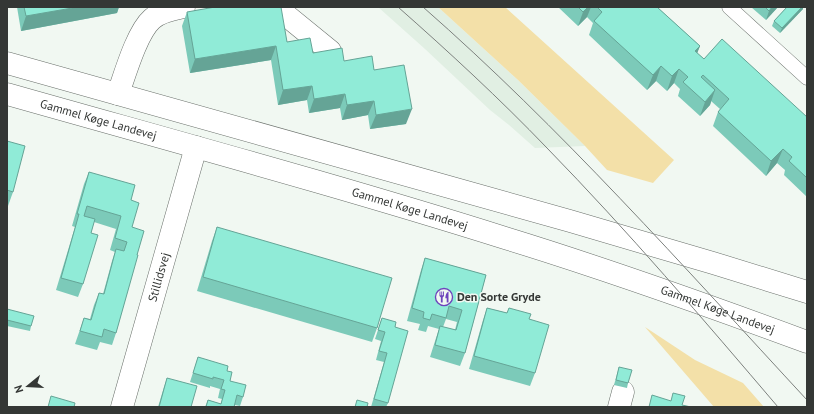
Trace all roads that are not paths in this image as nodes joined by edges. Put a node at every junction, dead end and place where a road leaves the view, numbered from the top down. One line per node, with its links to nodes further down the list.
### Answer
1 (184, 7): 8 (main road)
2 (276, 7): 4 (main road)
3 (729, 7): 6 (lane)
4 (330, 51)
5 (7, 62): 8 (main road)
6 (807, 78)
7 (7, 94): 9 (main road, Gammel Køge Landevej)
8 (118, 94): 10 (main road)
9 (196, 147): 11 (main road, Gammel Køge Landevej); 12 (main road, Stillidsvej)
10 (807, 292)
11 (807, 342)
12 (122, 407)

